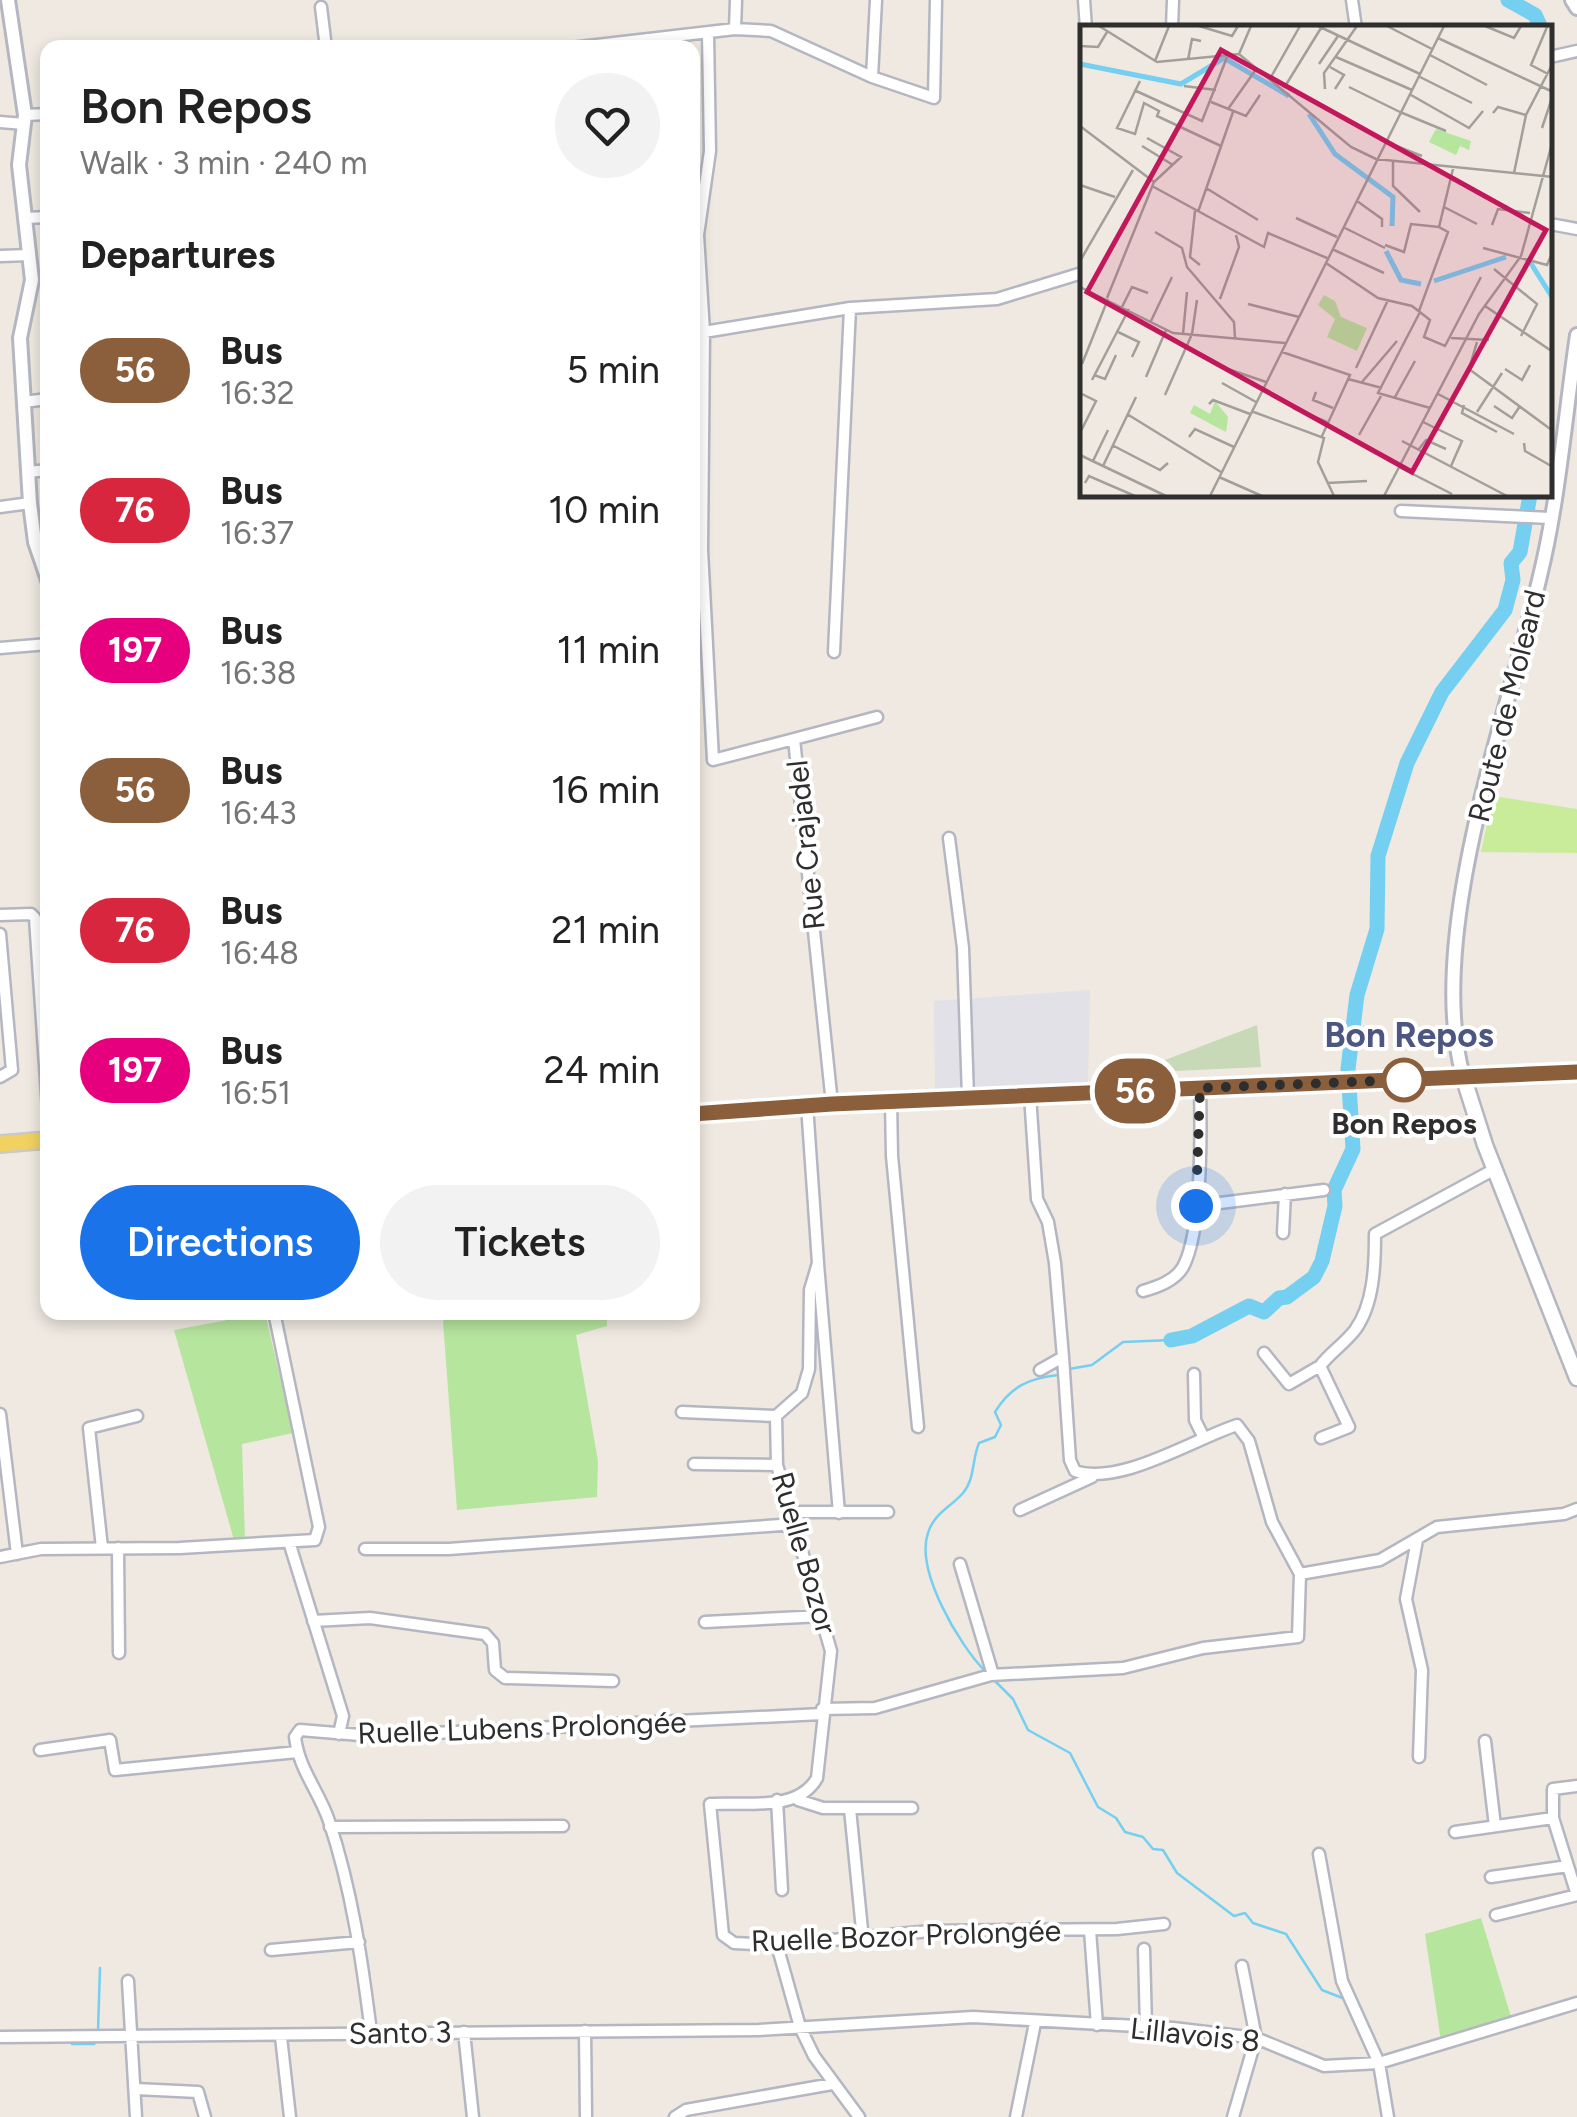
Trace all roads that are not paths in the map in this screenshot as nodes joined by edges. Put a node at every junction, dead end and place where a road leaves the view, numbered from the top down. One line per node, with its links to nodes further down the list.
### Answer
1 (8, 0): 9 (street); 23 (street)
2 (736, 0): 15 (street)
3 (876, 0): 21 (street)
4 (936, 0): 21 (street)
5 (1084, 0): 12 (street)
6 (1173, 0): 13 (street)
7 (1352, 0): 14 (street)
8 (1572, 0): 11 (street)
9 (0, 2)
10 (321, 7): 17 (street)
11 (1577, 8)
12 (1086, 25)
13 (1172, 25)
14 (1356, 25)
15 (736, 29): 16 (street); 21 (street)
16 (708, 33): 18 (street); 27 (street, Rue Crajadel)
17 (325, 40)
18 (645, 40)
19 (1577, 51): 20 (street)
20 (1554, 57)
21 (872, 77)
22 (40, 116): 23 (street)
23 (24, 120): 24 (street); 26 (street)
24 (0, 122)
25 (40, 217): 26 (street)
26 (25, 218): 31 (street)
27 (700, 221)
28 (1552, 224): 29 (street)
29 (1577, 229)
30 (0, 256): 31 (street)
31 (30, 256): 38 (street)
32 (1080, 275): 33 (street)
33 (850, 308): 35 (street); 53 (street)
34 (700, 321): 35 (street, Rue Crajadel)
35 (704, 332): 49 (street, Rue Crajadel)
36 (1577, 336): 39 (street, Route de Moleard)
37 (40, 400): 38 (street)
38 (23, 402): 41 (street)
39 (1571, 418): 42 (street, Route de Moleard)
40 (40, 471): 41 (street)
41 (28, 472): 44 (street)
42 (1552, 485)
43 (1548, 498): 47 (street, Route de Moleard)
44 (30, 503): 45 (street); 48 (street)
45 (0, 507)
46 (1401, 511): 47 (street)
47 (1543, 517): 61 (street, Route de Moleard)
48 (40, 557)
49 (703, 582): 50 (street); 55 (street, Rue Crajadel)
50 (700, 586)
51 (40, 645): 52 (street)
52 (0, 648)
53 (834, 652)
54 (876, 717): 55 (street)
55 (794, 738): 67 (street, Rue Crajadel)
56 (949, 838): 65 (street)
57 (3, 915): 59 (street)
58 (0, 934): 62 (street)
59 (40, 985)
60 (1577, 1072): 61 (main road)
61 (1463, 1076): 63 (main road); 72 (main road)
62 (0, 1077)
63 (1200, 1088): 64 (main road); 75 (street)
64 (1030, 1095): 65 (main road); 81 (street)
65 (968, 1098): 66 (main road)
66 (891, 1102): 67 (main road); 90 (street)
67 (832, 1104): 68 (main road)
68 (807, 1105): 69 (main road); 77 (street)
69 (700, 1113)
70 (40, 1141): 71 (main road)
71 (0, 1144)
72 (1494, 1169): 82 (street); 85 (main road)
73 (1324, 1190): 74 (street)
74 (1285, 1194): 75 (street); 76 (street)
75 (1196, 1206): 78 (street)
76 (1283, 1233)
77 (818, 1263): 89 (street); 101 (street)
78 (1144, 1291)
79 (276, 1320): 104 (street)
80 (1264, 1353): 82 (street)
81 (1063, 1357): 83 (street); 95 (street)
82 (1320, 1366): 92 (street)
83 (1040, 1370)
84 (1194, 1374): 91 (street)
85 (1577, 1378)
86 (682, 1412): 89 (street)
87 (0, 1414): 108 (street)
88 (137, 1416): 105 (street)
89 (776, 1416): 94 (street, Ruelle Bozor)
90 (918, 1427)
91 (1203, 1436): 96 (street); 111 (street)
92 (1321, 1438)
93 (694, 1464): 94 (street)
94 (777, 1465): 102 (street, Ruelle Bozor)
95 (1076, 1471): 96 (street); 97 (street)
96 (1093, 1476): 97 (street)
97 (1074, 1488): 99 (street)
98 (1577, 1509): 103 (street)
99 (1020, 1510)
100 (888, 1512): 101 (street)
101 (839, 1513): 102 (street)
102 (794, 1518): 107 (street); 112 (street, Ruelle Bozor)
103 (1417, 1540): 111 (street); 123 (street)
104 (290, 1544): 106 (street); 113 (street)
105 (102, 1548): 106 (street); 108 (street)
106 (118, 1548): 115 (street)
107 (365, 1549)
108 (17, 1554): 109 (street)
109 (0, 1557)
110 (960, 1564): 116 (street)
111 (1300, 1574): 116 (street, Ruelle Lubens Prolongée)
112 (822, 1616): 114 (street); 118 (street, Ruelle Bozor)
113 (313, 1622): 117 (street); 119 (street)
114 (705, 1622)
115 (119, 1653)
116 (992, 1675): 118 (street, Ruelle Lubens Prolongée)
117 (613, 1681)
118 (822, 1711): 119 (street, Ruelle Lubens Prolongée); 126 (street, Ruelle Bozor)
119 (339, 1734): 122 (street, Ruelle Lubens Prolongée)
120 (1486, 1741): 132 (street)
121 (40, 1750): 122 (street)
122 (297, 1752): 130 (street)
123 (1419, 1757)
124 (1577, 1786): 129 (street)
125 (777, 1800): 126 (street); 137 (street); 144 (street, Ruelle Bozor Prolongée)
126 (798, 1800): 127 (street)
127 (850, 1808): 128 (street); 142 (street)
128 (912, 1808)
129 (1553, 1818): 132 (street); 135 (street)
130 (330, 1826): 131 (street); 143 (street)
131 (564, 1826)
132 (1495, 1826): 133 (street)
133 (1455, 1832)
134 (1319, 1854): 161 (street)
135 (1570, 1860): 136 (street); 138 (street)
136 (1491, 1877)
137 (782, 1890)
138 (1577, 1895): 139 (street)
139 (1496, 1916)
140 (1164, 1924): 141 (street, Ruelle Bozor Prolongée)
141 (1090, 1930): 142 (street, Ruelle Bozor Prolongée); 151 (street)
142 (864, 1940): 144 (street, Ruelle Bozor Prolongée)
143 (359, 1942): 146 (street); 155 (street)
144 (777, 1945): 152 (street)
145 (1144, 1949): 153 (street)
146 (271, 1950)
147 (1242, 1966): 160 (street)
148 (128, 1982): 157 (street)
149 (1577, 2003): 161 (street, Lillavois 8)
150 (1034, 2024): 151 (street, Lillavois 8); 152 (street, Lillavois 8); 171 (street)
151 (1097, 2026): 153 (street, Lillavois 8)
152 (800, 2027): 154 (street, Santo 3); 162 (street)
153 (1146, 2027): 160 (street, Lillavois 8)
154 (584, 2030): 156 (street, Santo 3); 168 (street)
155 (371, 2032): 156 (street, Santo 3); 159 (street, Santo 3)
156 (464, 2032): 167 (street)
157 (135, 2036): 158 (street, Santo 3); 159 (street, Santo 3); 163 (street)
158 (0, 2037)
159 (281, 2037): 166 (street)
160 (1256, 2038): 161 (street, Lillavois 8); 172 (street)
161 (1380, 2063): 173 (street)
162 (832, 2084): 169 (street); 170 (street)
163 (136, 2089): 164 (street); 165 (street)
164 (136, 2117)
165 (205, 2117)
166 (290, 2117)
167 (473, 2117)
168 (586, 2117)
169 (675, 2117)
170 (858, 2117)
171 (1016, 2117)
172 (1233, 2117)
173 (1388, 2117)

